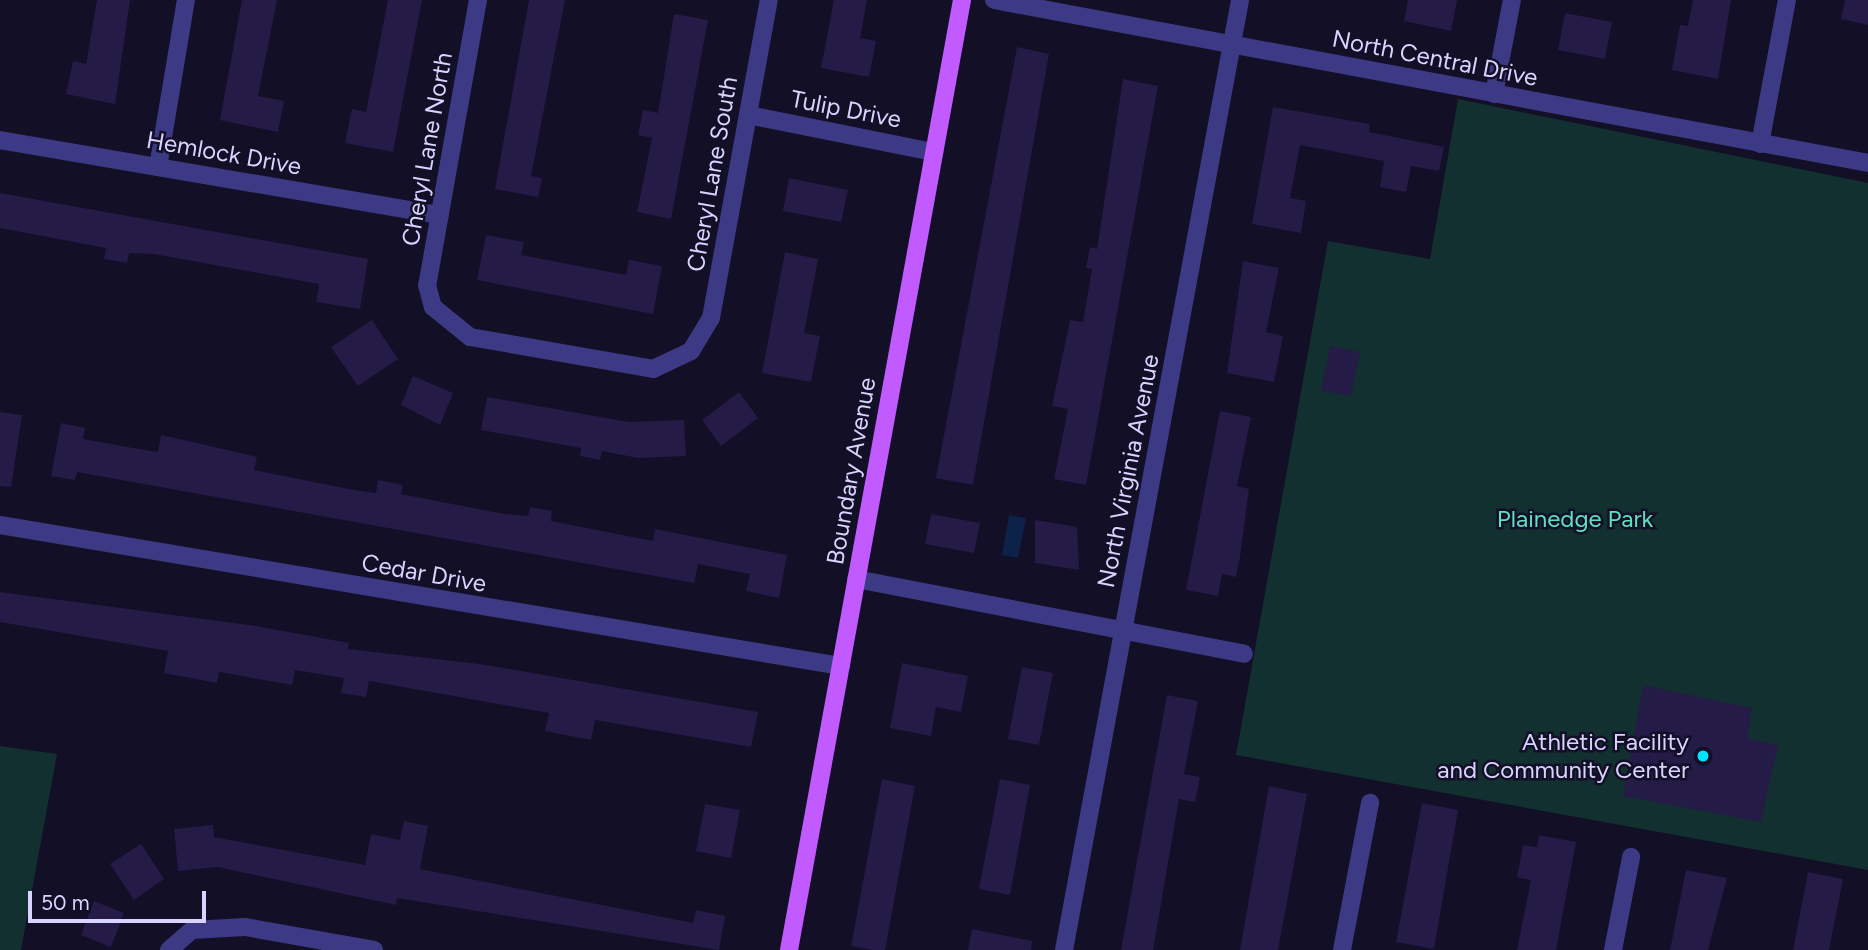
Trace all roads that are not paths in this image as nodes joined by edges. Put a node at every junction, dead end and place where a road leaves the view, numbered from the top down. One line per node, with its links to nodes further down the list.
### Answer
1 (186, 0): 16 (street)
2 (478, 0): 17 (street, Cheryl Lane North)
3 (769, 0): 11 (street, Cheryl Lane South)
4 (962, 0): 14 (main road, Boundary Avenue)
5 (993, 0): 9 (street, North Central Drive)
6 (1240, 0): 9 (street, North Virginia Avenue)
7 (1512, 0): 10 (street)
8 (1787, 0): 13 (street)
9 (1232, 45): 10 (street, North Central Drive); 21 (street, North Virginia Avenue)
10 (1494, 94): 13 (street, North Central Drive)
11 (748, 115): 14 (street, Tulip Drive); 18 (street, Cheryl Lane South)
12 (0, 140): 16 (street, Hemlock Drive)
13 (1760, 144): 15 (street, North Central Drive)
14 (934, 152): 20 (main road, Boundary Avenue)
15 (1868, 163)
16 (158, 167): 17 (street, Hemlock Drive)
17 (440, 215): 18 (street, Cheryl Lane North)
18 (433, 307)
19 (0, 525): 23 (street, Cedar Drive)
20 (856, 579): 21 (street); 23 (main road, Boundary Avenue)
21 (1123, 631): 22 (street); 29 (street, North Virginia Avenue)
22 (1244, 654)
23 (841, 666): 28 (main road, Boundary Avenue)
24 (1370, 803): 30 (street)
25 (1630, 857): 31 (street)
26 (169, 950): 27 (street)
27 (374, 950)
28 (789, 950)
29 (1064, 950)
30 (1342, 950)
31 (1613, 950)

